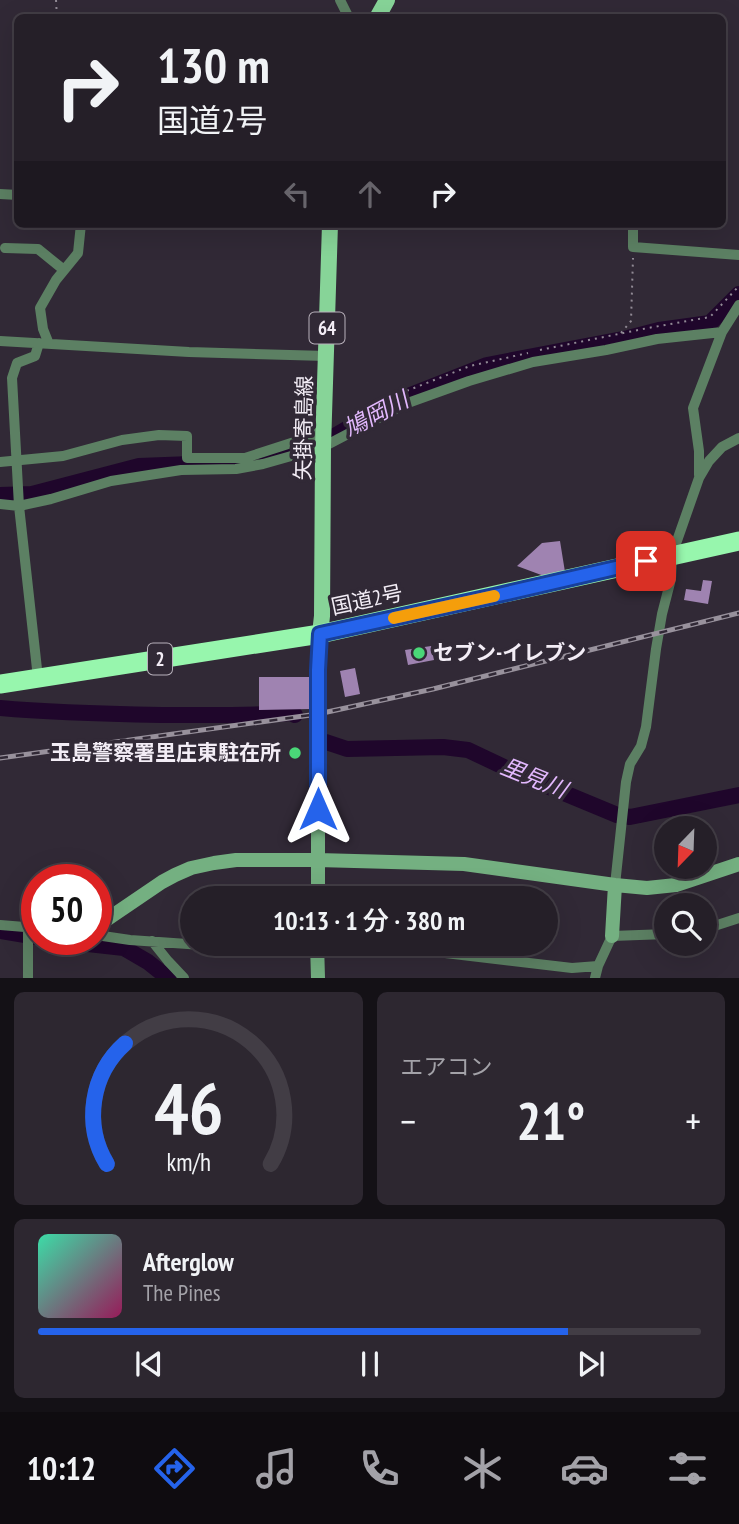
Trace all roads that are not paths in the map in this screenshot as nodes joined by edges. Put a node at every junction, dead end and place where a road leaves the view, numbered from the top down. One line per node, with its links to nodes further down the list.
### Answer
1 (81, 228): 6 (street)
2 (330, 228): 11 (main road, 矢掛寄島線 / 64)
3 (632, 228): 5 (street)
4 (5, 248): 6 (street)
5 (739, 255)
6 (64, 270): 10 (street)
7 (739, 304): 8 (street)
8 (722, 332): 12 (street); 16 (street)
9 (0, 341): 10 (street)
10 (44, 344): 11 (street); 14 (street)
11 (327, 356): 12 (main road, 矢掛寄島線 / 64)
12 (324, 435): 14 (street); 18 (street); 21 (main road, 矢掛寄島線 / 64)
13 (739, 438): 16 (street)
14 (18, 461): 15 (street); 18 (street)
15 (0, 462)
16 (699, 478): 20 (street)
17 (0, 504): 18 (street)
18 (19, 506): 22 (street)
19 (739, 541): 20 (highway, 国道2号 / 2)
20 (672, 555): 21 (highway, 国道2号 / 2); 26 (street)
21 (320, 634): 22 (highway, 国道2号 / 2); 24 (street)
22 (38, 678): 23 (highway, 国道2号 / 2)
23 (0, 684)
24 (318, 860): 26 (street); 27 (street); 28 (street)
25 (739, 864): 26 (street)
26 (615, 885): 34 (street)
27 (318, 886)
28 (112, 916)
29 (739, 918): 31 (street)
30 (0, 925): 32 (street)
31 (717, 925)
32 (21, 926)
33 (654, 934): 34 (street)
34 (612, 936): 41 (street)
35 (112, 937): 36 (street)
36 (152, 941): 37 (street); 43 (street)
37 (180, 942)
38 (30, 955): 42 (street)
39 (317, 956): 44 (street)
40 (471, 956): 41 (street)
41 (598, 966): 45 (street)
42 (28, 978)
43 (184, 978)
44 (317, 978)
45 (596, 978)

